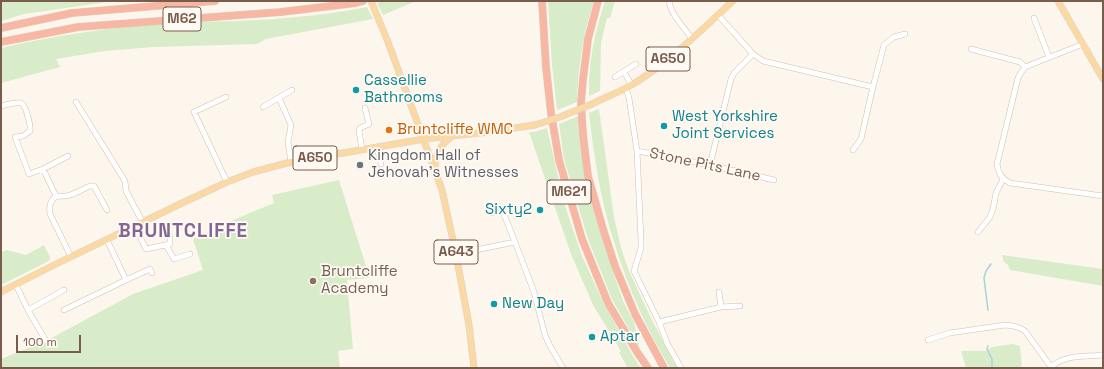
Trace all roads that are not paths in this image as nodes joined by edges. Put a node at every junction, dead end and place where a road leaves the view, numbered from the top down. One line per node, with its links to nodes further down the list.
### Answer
1 (215, 1): 11 (highway, M62)
2 (363, 1): 14 (highway, M62)
3 (371, 1): 34 (main road, A643)
4 (542, 1): 78 (highway, M621)
5 (598, 1): 79 (highway, M621)
6 (669, 1): 13 (street)
7 (733, 1): 9 (main road, A650)
8 (1058, 1): 15 (main road)
9 (718, 15): 13 (main road, A650); 17 (street)
10 (1034, 18): 18 (street)
11 (1, 28)
12 (905, 34): 25 (street)
13 (692, 38): 24 (main road, A650)
14 (1, 42)
15 (1083, 44): 18 (street); 23 (main road)
16 (971, 49): 20 (street)
17 (753, 54): 25 (street); 42 (street)
18 (1049, 57): 20 (street)
19 (636, 64): 21 (street)
20 (1025, 67): 46 (street)
21 (624, 72): 22 (street); 24 (street)
22 (615, 77)
23 (1103, 79)
24 (628, 86): 33 (main road, A650, bridge); 38 (street)
25 (872, 86): 37 (street)
26 (292, 90): 28 (street)
27 (226, 97): 47 (street)
28 (279, 98): 31 (street); 40 (street)
29 (76, 102): 52 (street)
30 (1, 106): 44 (street)
31 (263, 107)
32 (365, 108): 36 (street)
33 (452, 136): 34 (main road, A650); 43 (main road)
34 (424, 139): 35 (main road, A650); 43 (main road, A643)
35 (377, 147): 36 (main road, A650); 41 (street)
36 (362, 149): 40 (main road, A650)
37 (853, 150)
38 (637, 151): 42 (street, Stone Pits Lane); 72 (street)
39 (68, 156): 44 (street)
40 (291, 162): 47 (main road, A650)
41 (381, 164)
42 (710, 165): 45 (street, Stone Pits Lane)
43 (434, 168): 60 (main road, A643)
44 (43, 169): 48 (street)
45 (774, 180)
46 (1003, 180): 49 (street); 55 (street)
47 (227, 182): 52 (main road, A650)
48 (56, 196): 50 (street); 61 (street)
49 (1103, 196)
50 (107, 210)
51 (492, 213): 57 (street)
52 (142, 223): 54 (main road, A650)
53 (164, 226): 58 (street)
54 (135, 227): 56 (main road, A650); 58 (street)
55 (978, 232)
56 (106, 240): 61 (main road, A650); 63 (street)
57 (515, 242): 60 (street); 77 (street)
58 (166, 245): 59 (street)
59 (190, 254)
60 (456, 254): 76 (main road, A643)
61 (71, 257): 64 (main road, A650)
62 (150, 269): 63 (street)
63 (126, 280): 71 (street)
64 (16, 285): 66 (main road, A650); 70 (street)
65 (64, 290): 70 (street)
66 (1, 292)
67 (719, 292): 69 (street)
68 (740, 306): 69 (street)
69 (721, 307): 72 (street)
70 (28, 310): 74 (street)
71 (64, 310)
72 (659, 322): 80 (street)
73 (928, 340): 81 (street)
74 (46, 342)
75 (1103, 355): 81 (street)
76 (474, 368)
77 (563, 368)
78 (648, 368)
79 (664, 368)
80 (681, 368)
81 (1051, 368)

